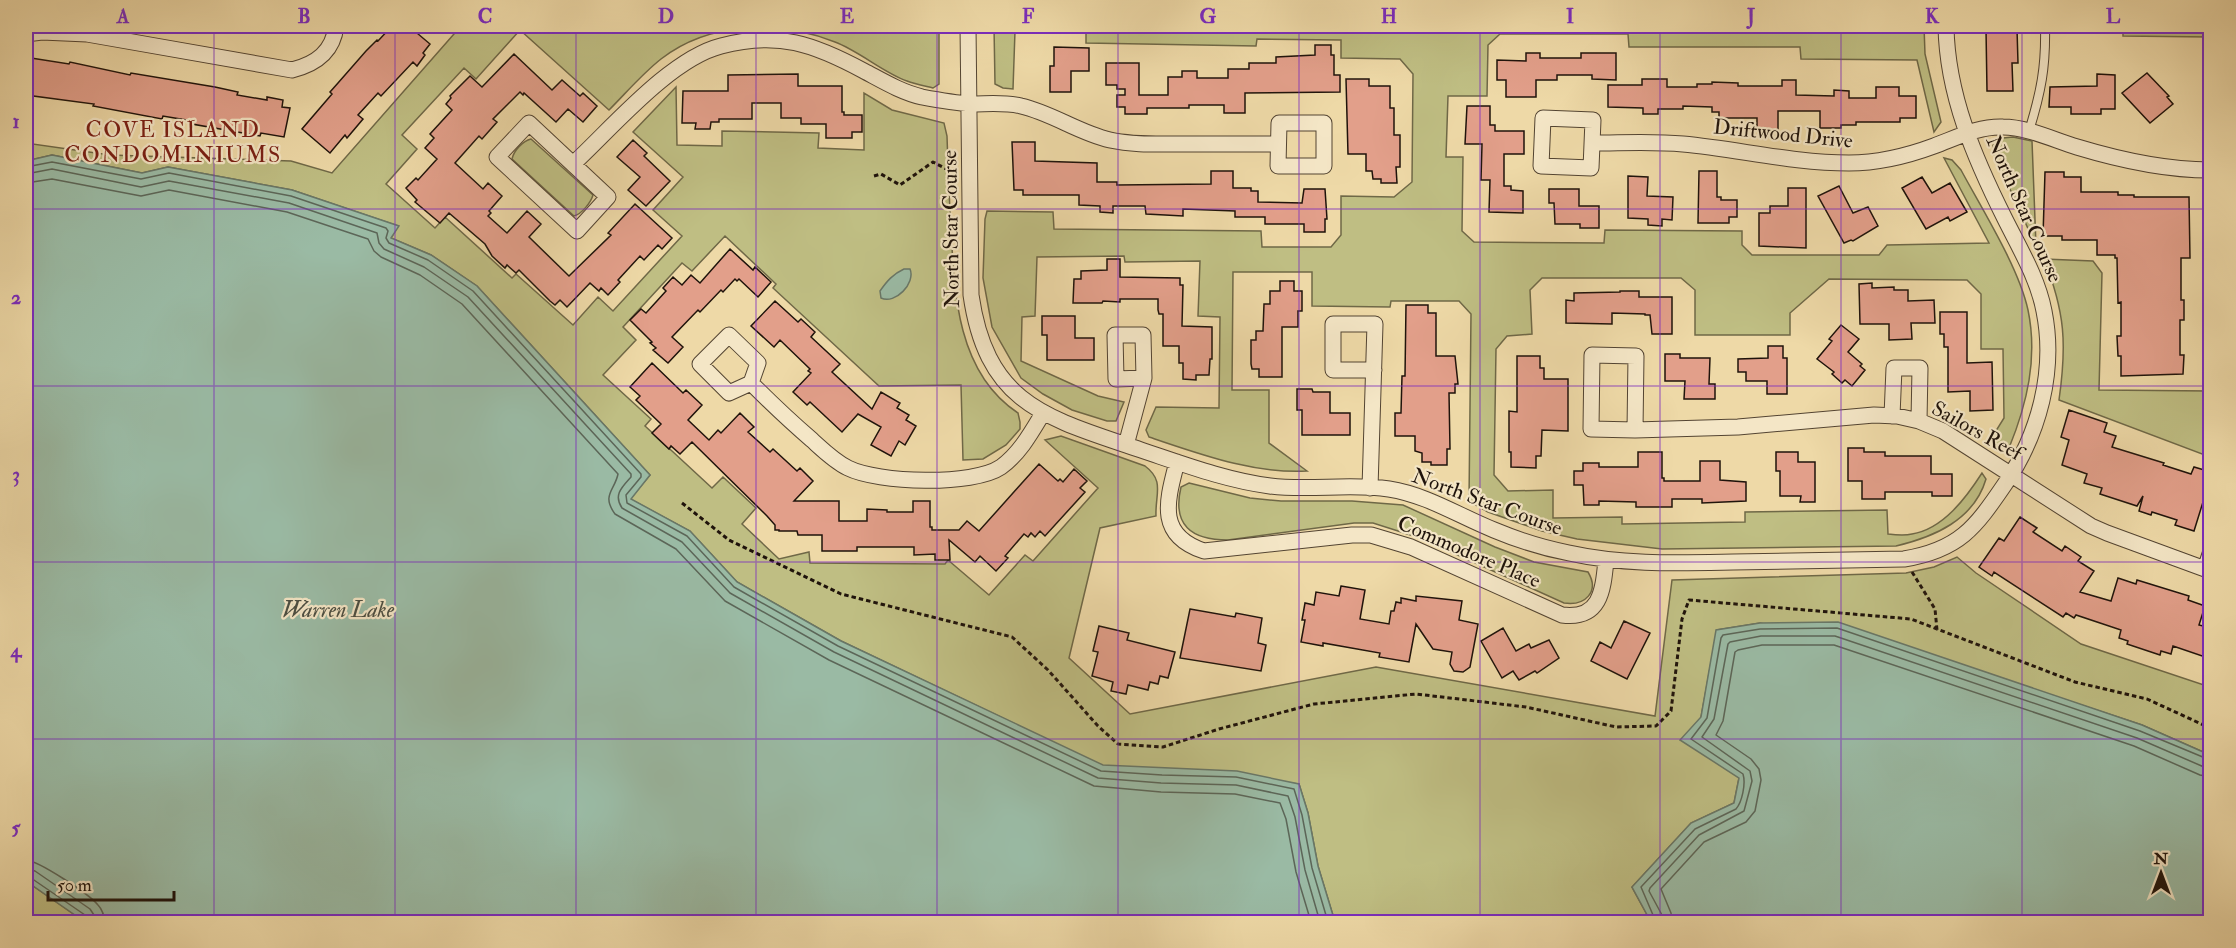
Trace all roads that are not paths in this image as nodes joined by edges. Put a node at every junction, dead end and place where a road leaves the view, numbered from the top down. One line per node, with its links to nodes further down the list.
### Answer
1 (336, 26): 5 (street)
2 (969, 26): 6 (street, North Star Course)
3 (1946, 26): 8 (street, North Star Course)
4 (2046, 26): 7 (lane)
5 (26, 34)
6 (970, 104): 10 (street); 11 (street); 16 (street, North Star Course)
7 (2029, 131): 8 (street, Driftwood Drive); 12 (street, Driftwood Drive)
8 (1967, 133): 9 (street, Driftwood Drive); 22 (street, North Star Course)
9 (1592, 142): 9 (street)
10 (1278, 144)
11 (573, 164): 11 (street)
12 (2211, 170)
13 (1374, 370): 23 (street)
14 (1144, 378): 20 (street)
15 (751, 383): 16 (street)
16 (1043, 413): 20 (street, North Star Course)
17 (1892, 416): 18 (street, Sailors Reef); 18 (street); 19 (street, Sailors Reef)
18 (1918, 421): 22 (street, Sailors Reef)
19 (1635, 430): 19 (street, Sailors Reef)
20 (1126, 445): 21 (street, North Star Course)
21 (1177, 462): 23 (street, North Star Course); 25 (street, Commodore Place)
22 (2012, 474): 25 (street, North Star Course); 26 (street, Sailors Reef)
23 (1370, 488): 25 (street, North Star Course)
24 (2211, 554): 26 (street, Sailors Reef)
25 (1606, 560)
26 (2208, 570)

